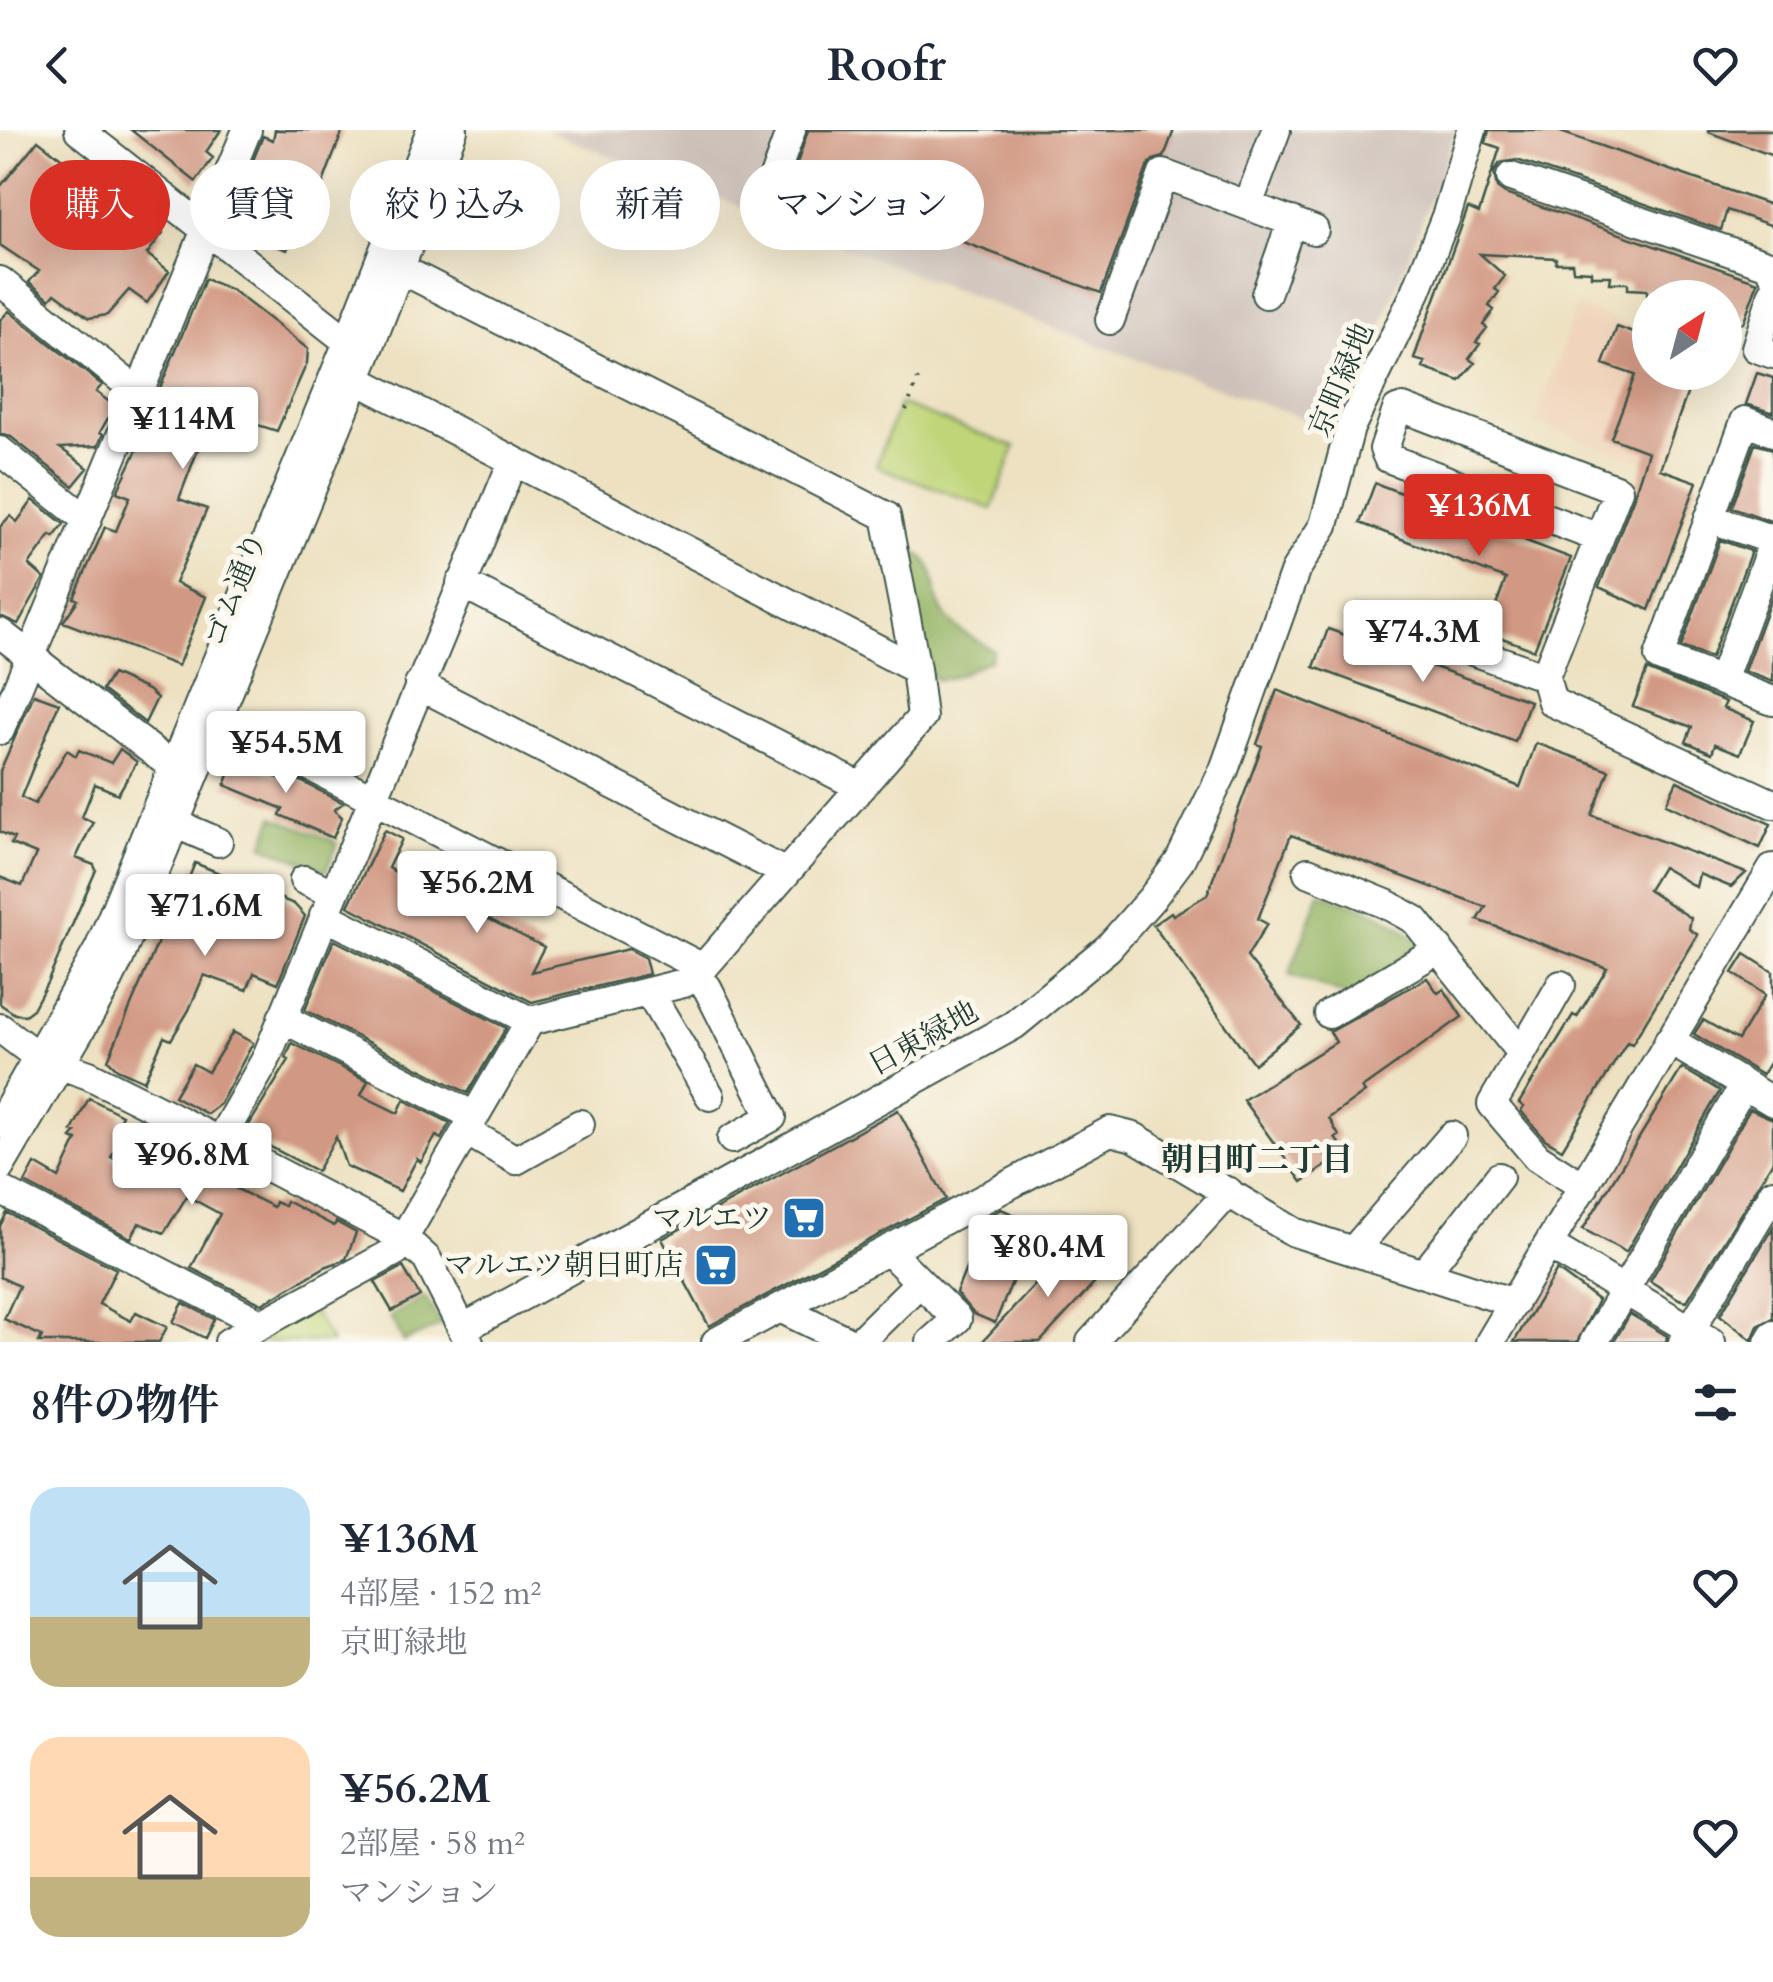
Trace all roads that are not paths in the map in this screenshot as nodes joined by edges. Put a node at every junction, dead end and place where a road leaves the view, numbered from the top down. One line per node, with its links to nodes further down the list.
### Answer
1 (80, 130): 12 (street)
2 (247, 130): 8 (street)
3 (431, 130): 15 (street, ゴム通り)
4 (454, 130): 15 (street, ゴム通り)
5 (791, 130): 9 (street)
6 (1276, 130): 11 (street)
7 (1472, 130): 34 (street, 京町緑地)
8 (235, 160)
9 (780, 160)
10 (1511, 177): 16 (street)
11 (1248, 206): 19 (street); 20 (street)
12 (190, 216)
13 (200, 250): 23 (street)
14 (230, 250): 22 (street)
15 (390, 264): 22 (street, ゴム通り); 36 (street)
16 (1773, 273)
17 (0, 281): 23 (street)
18 (1773, 293): 21 (street)
19 (1266, 294)
20 (1110, 320)
21 (1773, 354)
22 (352, 362): 26 (street); 41 (street, ゴム通り)
23 (140, 394): 28 (street)
24 (1773, 432): 27 (street)
25 (0, 451): 28 (street)
26 (513, 460): 31 (street); 36 (street)
27 (1709, 518): 30 (street); 38 (street)
28 (87, 520): 35 (street)
29 (1600, 538): 29 (street); 37 (street)
30 (1773, 542): 38 (street)
31 (461, 583): 39 (street); 44 (street)
32 (1406, 627): 37 (street)
33 (0, 633): 35 (street)
34 (1266, 654): 90 (street, 日東緑地)
35 (30, 656): 42 (street); 43 (street)
36 (916, 670): 44 (street)
37 (1545, 677): 46 (street)
38 (1722, 680): 40 (street)
39 (419, 686): 45 (street); 51 (street)
40 (1773, 701)
41 (207, 713): 43 (street, ゴム通り); 45 (street)
42 (0, 730)
43 (182, 773): 47 (street, ゴム通り); 64 (street, ゴム通り)
44 (861, 787): 51 (street)
45 (372, 798): 53 (street); 55 (street)
46 (1773, 804)
47 (174, 823): 48 (street); 64 (street, ゴム通り)
48 (218, 842)
49 (1773, 868): 62 (street)
50 (1308, 872): 54 (street)
51 (786, 873): 55 (street)
52 (304, 880): 53 (street)
53 (328, 904): 59 (street); 60 (street)
54 (1439, 949): 58 (street); 63 (street)
55 (698, 972): 57 (street); 72 (street)
56 (1560, 986): 63 (street)
57 (649, 992): 60 (street); 66 (street)
58 (1330, 1014)
59 (282, 1018): 69 (street); 73 (street)
60 (530, 1020): 69 (street)
61 (0, 1028): 64 (street)
62 (1669, 1040): 65 (street); 76 (street)
63 (1522, 1054): 76 (street)
64 (49, 1062): 68 (street, ゴム通り); 73 (street); 74 (street, ゴム通り)
65 (1744, 1084): 67 (street); 86 (street)
66 (710, 1096)
67 (1773, 1102)
68 (0, 1123)
69 (470, 1123): 70 (street); 80 (street)
70 (580, 1124)
71 (1452, 1136): 83 (street)
72 (732, 1139)
73 (219, 1142): 80 (street)
74 (0, 1168)
75 (1498, 1177): 84 (street)
76 (1584, 1186): 81 (street)
77 (0, 1190): 89 (street)
78 (1229, 1192): 82 (street); 83 (street); 98 (street)
79 (1773, 1192): 92 (street)
80 (404, 1238): 89 (street); 90 (street)
81 (1549, 1245): 86 (street); 87 (street)
82 (888, 1250): 85 (street); 88 (street)
83 (1353, 1252): 84 (street)
84 (1424, 1274): 87 (street)
85 (920, 1282): 96 (street); 97 (street)
86 (1625, 1290): 92 (street); 100 (street)
87 (1514, 1303): 99 (street)
88 (780, 1308): 94 (street); 95 (street)
89 (262, 1324): 93 (street)
90 (465, 1335)
91 (1773, 1336): 101 (street)
92 (1695, 1338)
93 (229, 1342)
94 (716, 1342)
95 (850, 1342)
96 (859, 1342)
97 (932, 1342)
98 (1090, 1342)
99 (1490, 1342)
100 (1594, 1342)
101 (1769, 1342)

